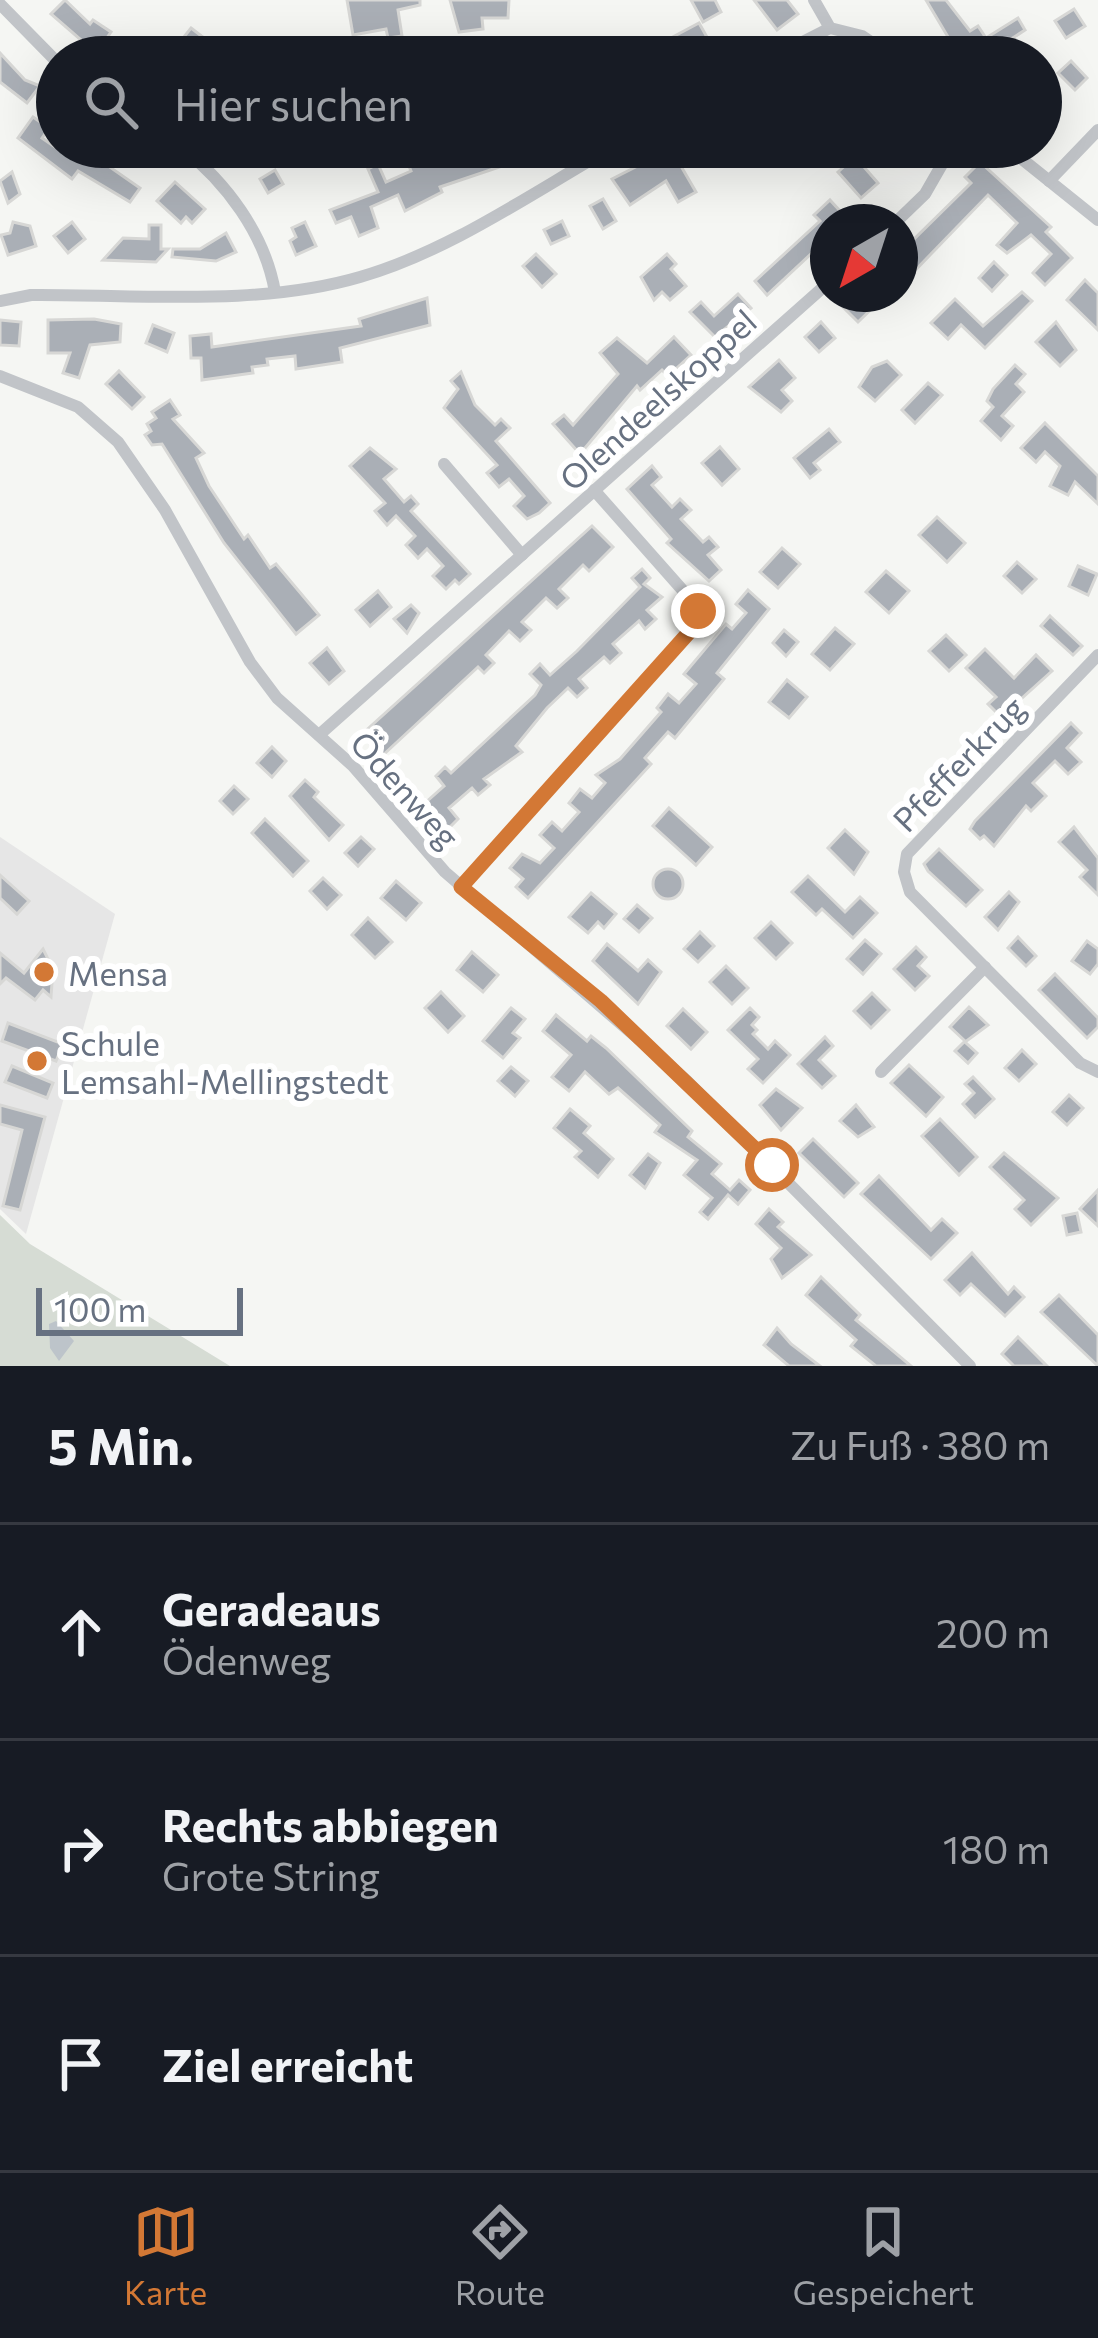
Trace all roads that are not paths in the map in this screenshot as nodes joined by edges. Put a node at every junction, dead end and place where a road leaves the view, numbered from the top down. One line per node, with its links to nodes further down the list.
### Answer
1 (814, 0): 3 (street)
2 (0, 4): 6 (street)
3 (830, 28): 4 (street); 5 (street)
4 (814, 36)
5 (859, 36)
6 (36, 41)
7 (1098, 130): 8 (street)
8 (1062, 167)
9 (201, 168): 17 (street)
10 (574, 168): 17 (street)
11 (940, 168): 15 (street)
12 (1033, 168): 14 (street)
13 (1061, 168): 14 (street)
14 (1049, 181): 16 (street)
15 (915, 204)
16 (1098, 220)
17 (275, 292): 19 (street)
18 (810, 299): 22 (street, Olendeelskoppel)
19 (0, 301)
20 (0, 376): 25 (street, Ödenweg)
21 (444, 464): 23 (street)
22 (594, 490): 23 (street, Olendeelskoppel); 26 (street)
23 (521, 555): 25 (street, Olendeelskoppel)
24 (1098, 656): 27 (street, Pfefferkrug)
25 (319, 735): 26 (street, Ödenweg)
26 (461, 887): 30 (street, Ödenweg)
27 (986, 968): 28 (street); 29 (street, Pfefferkrug)
28 (881, 1072)
29 (1098, 1072)
30 (970, 1366)

